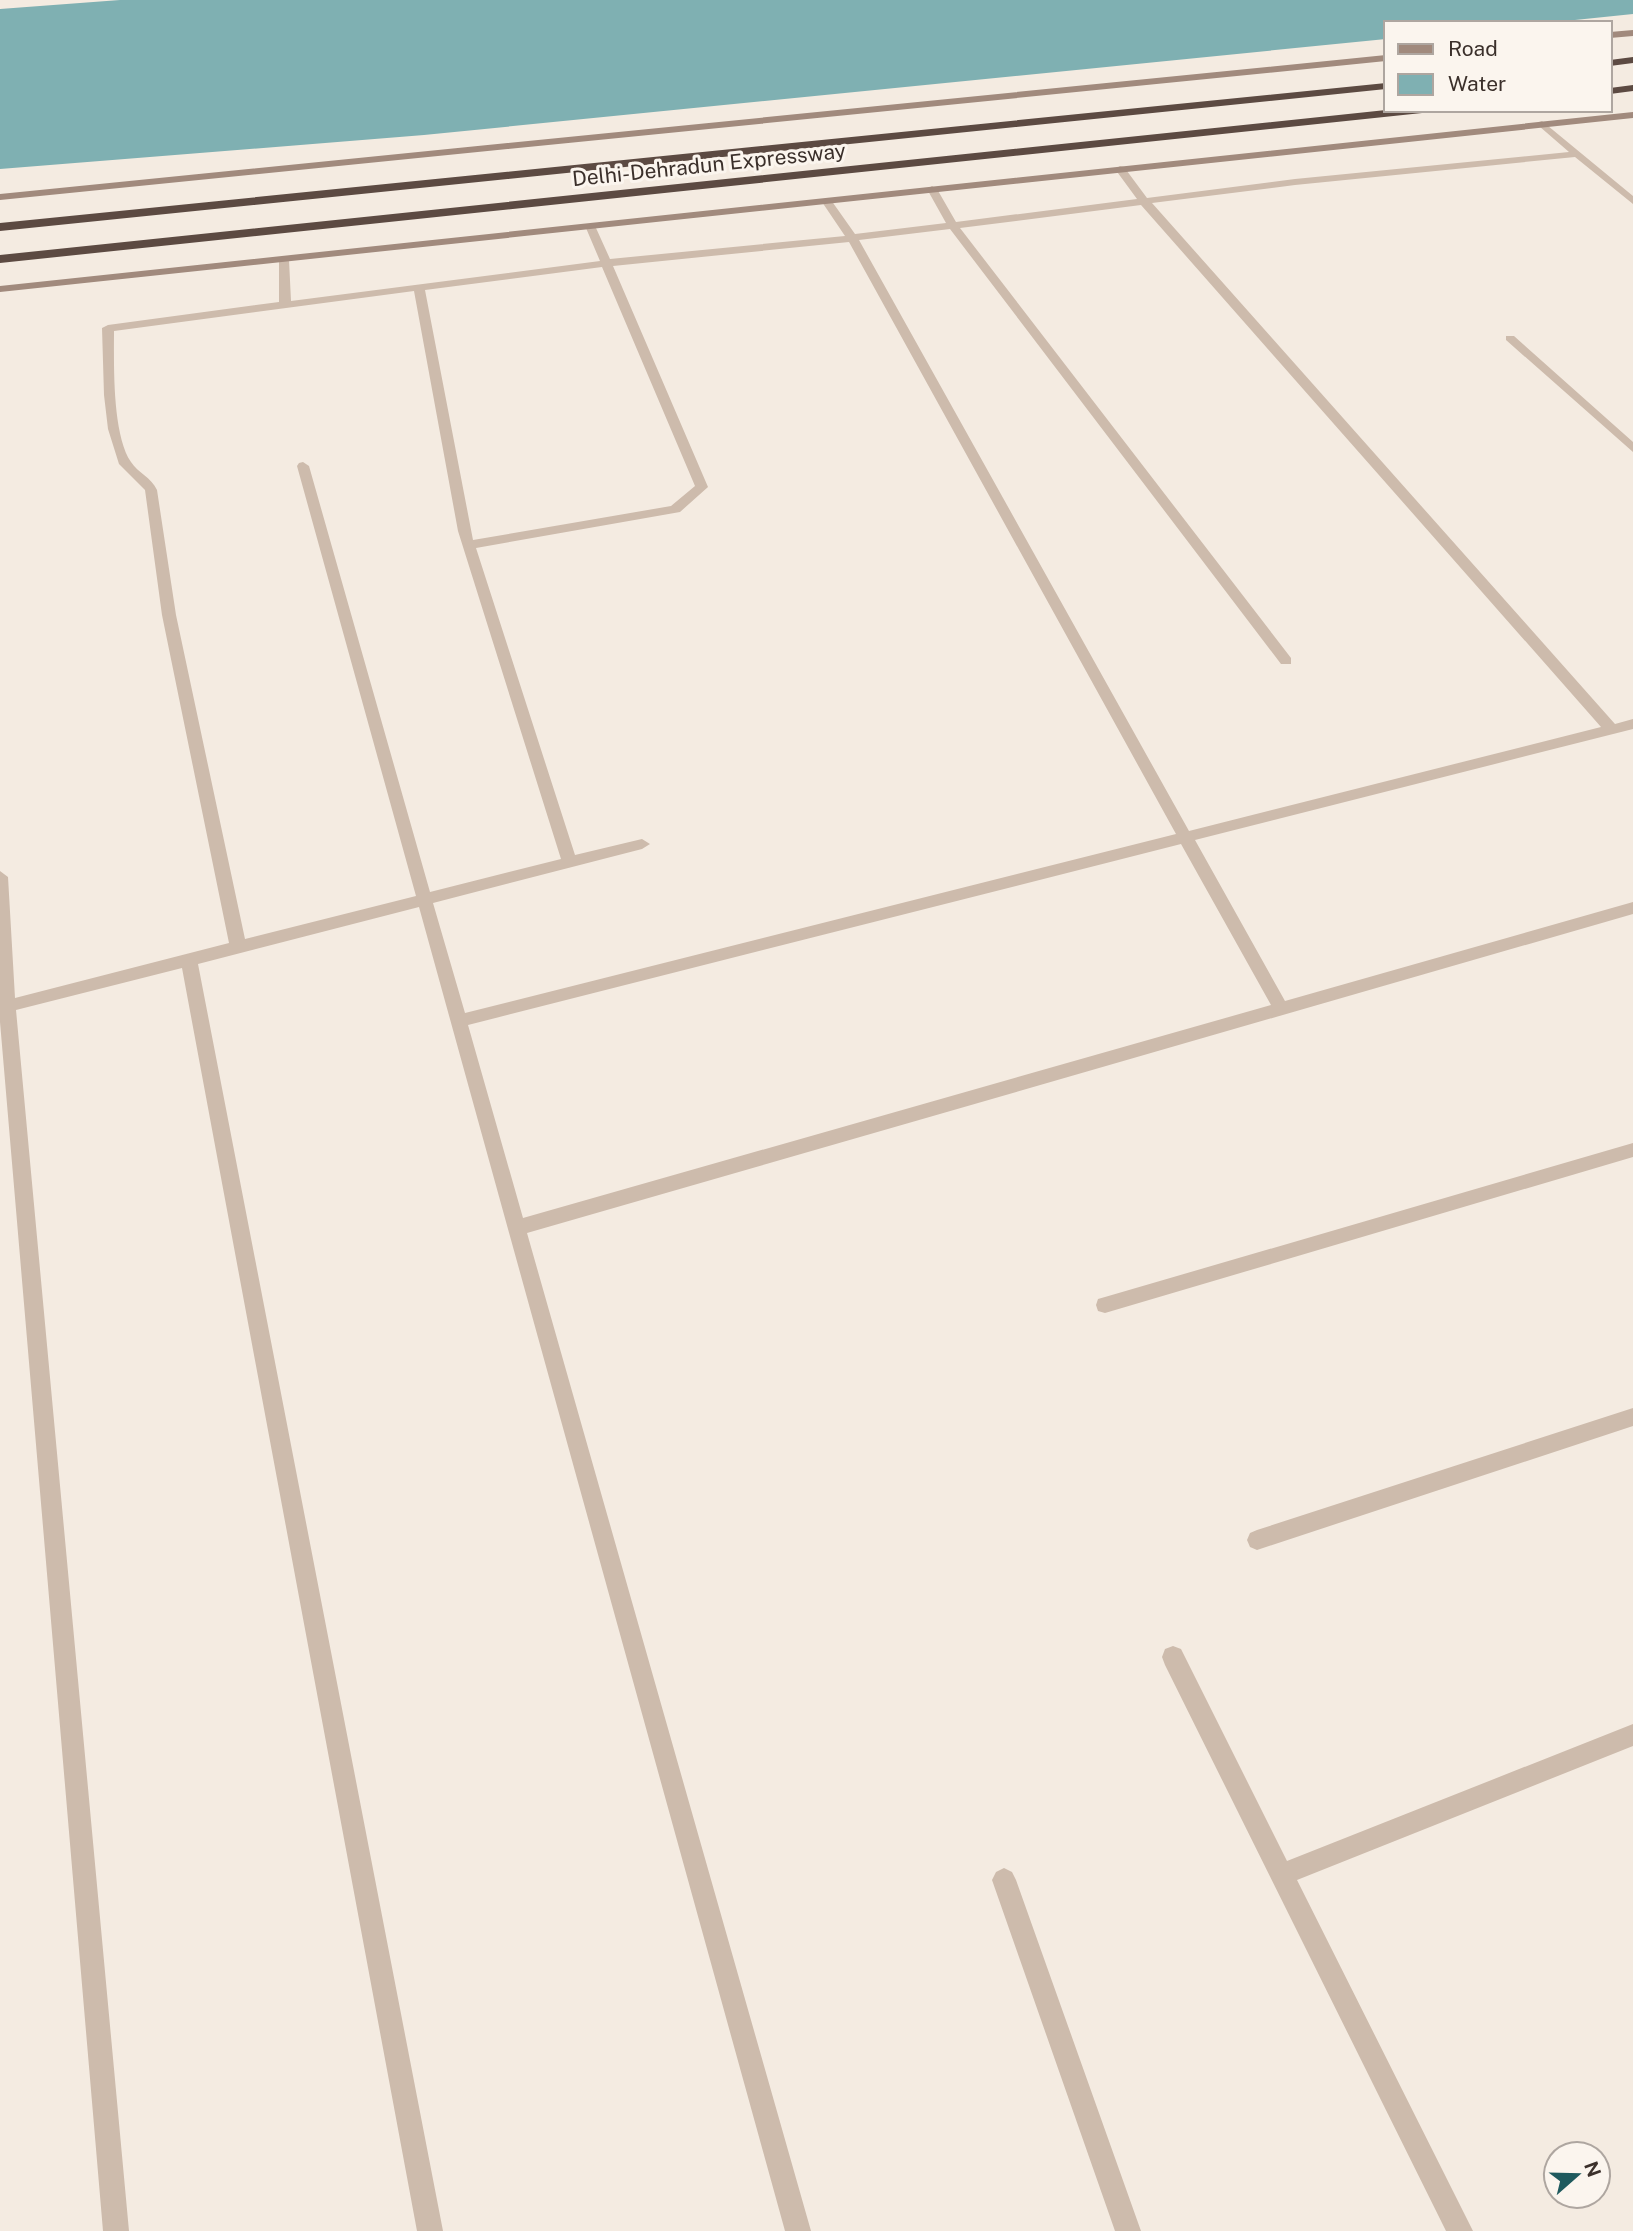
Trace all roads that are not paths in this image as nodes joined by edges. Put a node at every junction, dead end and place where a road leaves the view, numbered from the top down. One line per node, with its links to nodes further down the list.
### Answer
1 (1633, 33): 2 (street)
2 (1612, 35)
3 (1384, 58): 15 (street)
4 (1633, 60): 5 (highway)
5 (1612, 63)
6 (1384, 86): 20 (highway, Delhi-Dehradun Expressway)
7 (1633, 88): 8 (highway)
8 (1612, 91)
9 (1403, 112): 23 (highway, Delhi-Dehradun Expressway)
10 (1633, 115): 11 (street)
11 (1542, 124): 12 (street); 13 (street)
12 (1573, 152): 16 (street); 17 (street)
13 (1120, 169): 14 (street); 16 (street)
14 (932, 189): 18 (street); 19 (street)
15 (0, 197)
16 (1142, 198): 19 (street); 35 (street)
17 (1633, 201)
18 (827, 202): 21 (street); 22 (street)
19 (952, 223): 22 (street); 33 (street)
20 (0, 227)
21 (591, 228): 24 (street); 25 (street)
22 (850, 236): 25 (street); 36 (street)
23 (0, 258)
24 (285, 260): 27 (street); 28 (street)
25 (604, 260): 26 (street); 32 (street)
26 (419, 288): 28 (street); 32 (street)
27 (0, 289)
28 (285, 300): 42 (street)
29 (1510, 338): 30 (street)
30 (1633, 448)
31 (303, 466): 40 (street)
32 (468, 545): 38 (street)
33 (1286, 662)
34 (1633, 724): 35 (street)
35 (1612, 730): 36 (street)
36 (1186, 839): 45 (street); 46 (street)
37 (642, 844): 38 (street)
38 (570, 863): 40 (street)
39 (0, 877): 44 (street)
40 (425, 900): 42 (street); 46 (street)
41 (1633, 908): 45 (street)
42 (238, 946): 43 (street)
43 (189, 959): 44 (street); 57 (street)
44 (4, 1007): 56 (street)
45 (1281, 1009): 48 (street)
46 (458, 1021): 48 (street)
47 (1633, 1150): 49 (street)
48 (517, 1228): 58 (street)
49 (1105, 1305)
50 (1633, 1417): 51 (street)
51 (1257, 1540)
52 (1173, 1657): 54 (street)
53 (1633, 1735): 54 (street)
54 (1281, 1875): 60 (street)
55 (1004, 1880): 59 (street)
56 (116, 2231)
57 (430, 2231)
58 (798, 2231)
59 (1128, 2231)
60 (1460, 2231)

